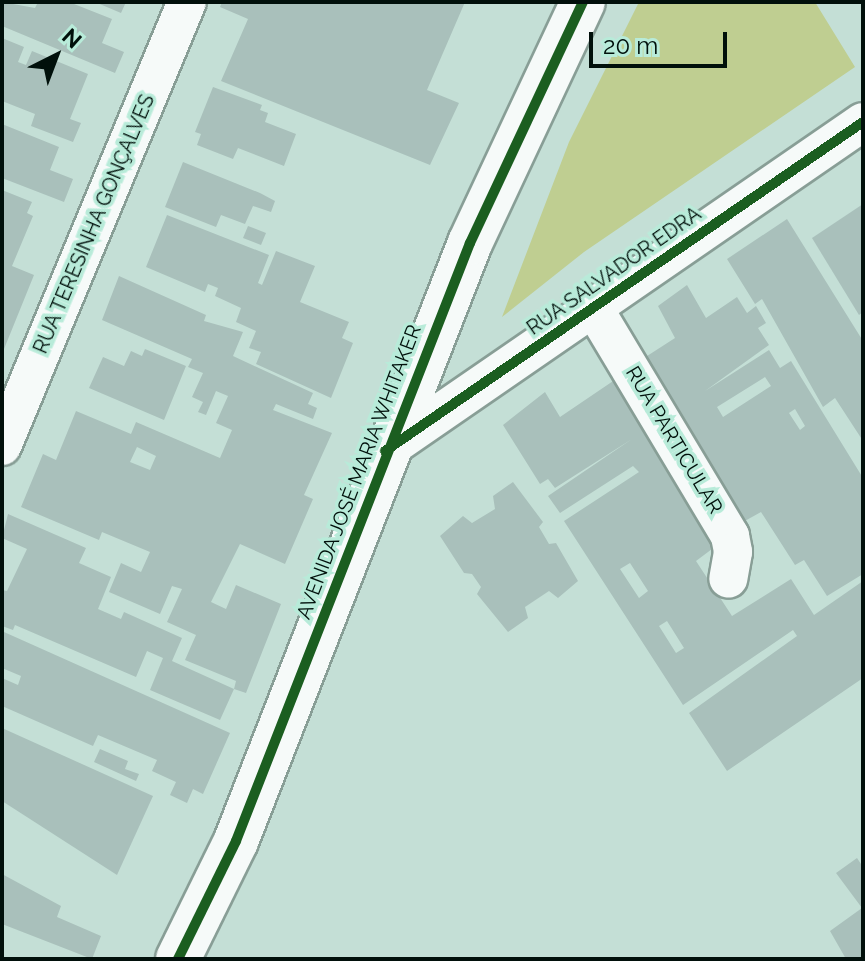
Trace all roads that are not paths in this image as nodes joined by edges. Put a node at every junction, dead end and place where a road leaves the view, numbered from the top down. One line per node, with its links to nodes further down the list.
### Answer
1 (187, 2): 5 (street, RUA TERESINHA GONÇALVES)
2 (583, 2): 7 (street, AVENIDA JOSÉ MARIA WHITAKER)
3 (863, 122): 4 (street, RUA SALVADOR EDRA)
4 (593, 307): 7 (street, RUA SALVADOR EDRA); 8 (street, RUA PARTICULAR)
5 (13, 388): 6 (street, RUA TERESINHA GONÇALVES)
6 (2, 446)
7 (385, 451): 9 (street, AVENIDA JOSÉ MARIA WHITAKER)
8 (728, 579)
9 (178, 959)

